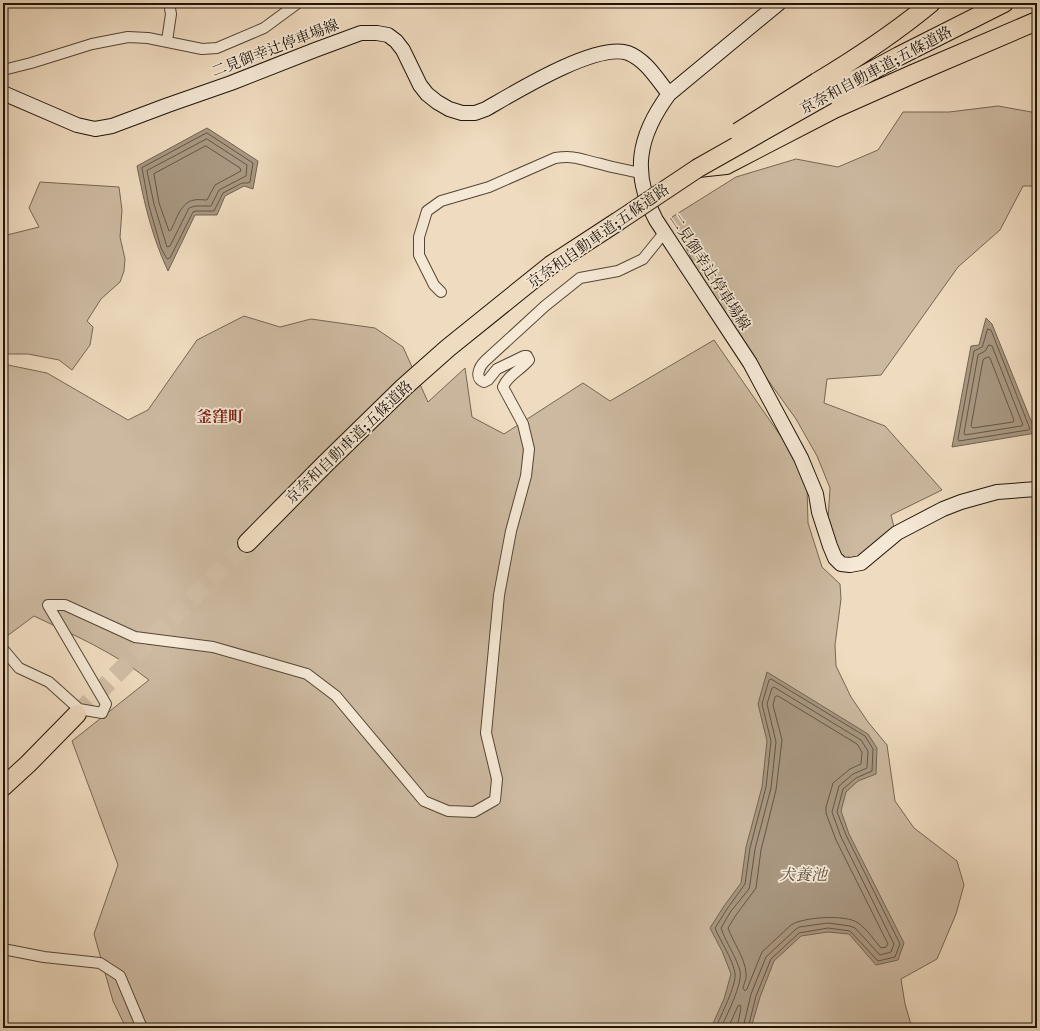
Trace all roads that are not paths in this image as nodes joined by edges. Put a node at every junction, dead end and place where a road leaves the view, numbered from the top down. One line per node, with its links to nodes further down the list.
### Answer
1 (169, 3): 7 (street)
2 (298, 3): 7 (street)
3 (779, 3): 10 (main road)
4 (932, 3): 11 (highway)
5 (1004, 3): 11 (highway, 京奈和自動車道;五條道路)
6 (1037, 21): 11 (highway)
7 (167, 41): 8 (street)
8 (3, 70)
9 (3, 93): 10 (main road, 二見御幸辻停車場線)
10 (669, 94): 12 (main road, 二見御幸辻停車場線)
11 (826, 95): 13 (highway, 京奈和自動車道;五條道路, bridge); 13 (highway, bridge)
12 (641, 173): 14 (main road, 二見御幸辻停車場線); 15 (street)
13 (634, 210): 17 (highway, 京奈和自動車道;五條道路, bridge)
14 (664, 233): 16 (main road, 二見御幸辻停車場線); 18 (street)
15 (441, 292)
16 (1037, 489)
17 (247, 542)
18 (3, 649)
19 (77, 714): 20 (highway)
20 (3, 787)
21 (3, 949): 22 (street)
22 (142, 1028)

